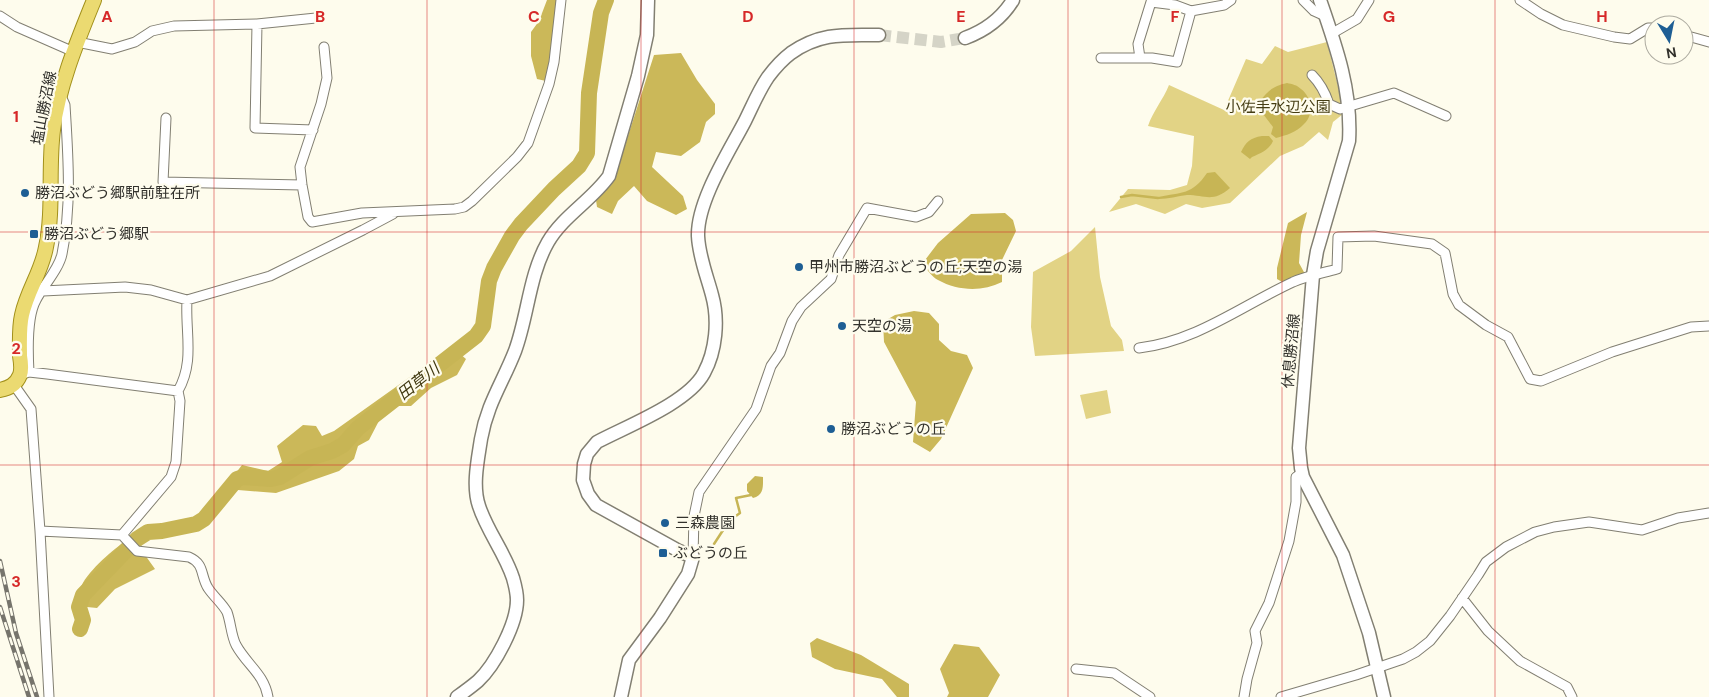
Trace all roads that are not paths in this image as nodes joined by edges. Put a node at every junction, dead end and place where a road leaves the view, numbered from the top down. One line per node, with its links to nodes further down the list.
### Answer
1 (94, 0): 21 (main road, 塩山勝沼線)
2 (561, 0): 33 (street)
3 (648, 0): 52 (street)
4 (1013, 0): 18 (street)
5 (1230, 0): 10 (street)
6 (1303, 0): 12 (street)
7 (1320, 0): 12 (street, 休息勝沼線)
8 (1369, 0): 16 (street)
9 (1520, 0): 15 (street)
10 (1191, 11): 24 (street); 24 (street)
11 (0, 16): 21 (street)
12 (1325, 16): 16 (street, 休息勝沼線)
13 (316, 18): 14 (street)
14 (257, 24): 21 (street); 30 (street)
15 (1644, 30)
16 (1331, 34): 27 (street, 休息勝沼線)
17 (878, 35): 46 (street)
18 (965, 38)
19 (1694, 38): 20 (street)
20 (1709, 42)
21 (75, 47): 26 (main road, 塩山勝沼線)
22 (324, 47): 30 (street)
23 (1101, 58): 24 (street)
24 (1140, 58)
25 (1312, 75): 27 (street)
26 (60, 96): 35 (street); 39 (main road, 塩山勝沼線)
27 (1349, 106): 28 (street); 34 (street, 休息勝沼線)
28 (1446, 116)
29 (166, 118): 31 (street)
30 (312, 130): 31 (street)
31 (302, 185): 33 (street)
32 (938, 201): 46 (street)
33 (396, 212): 36 (street)
34 (1313, 275): 37 (street); 38 (street); 42 (street, 休息勝沼線)
35 (43, 291): 36 (street); 39 (street)
36 (187, 300): 41 (street)
37 (1709, 326)
38 (1138, 348)
39 (21, 377): 40 (main road); 41 (street); 44 (street)
40 (0, 390)
41 (178, 391): 45 (street)
42 (1302, 474): 48 (street, 休息勝沼線); 55 (street)
43 (1709, 512): 47 (street)
44 (40, 531): 45 (street); 50 (street)
45 (122, 535): 51 (street)
46 (693, 557): 53 (street)
47 (1462, 598): 48 (street); 58 (street)
48 (1377, 668): 56 (street); 57 (street, 休息勝沼線)
49 (1076, 669): 54 (street)
50 (48, 697)
51 (268, 697)
52 (457, 697)
53 (621, 697)
54 (1150, 697)
55 (1244, 697)
56 (1281, 697)
57 (1384, 697)
58 (1572, 697)

